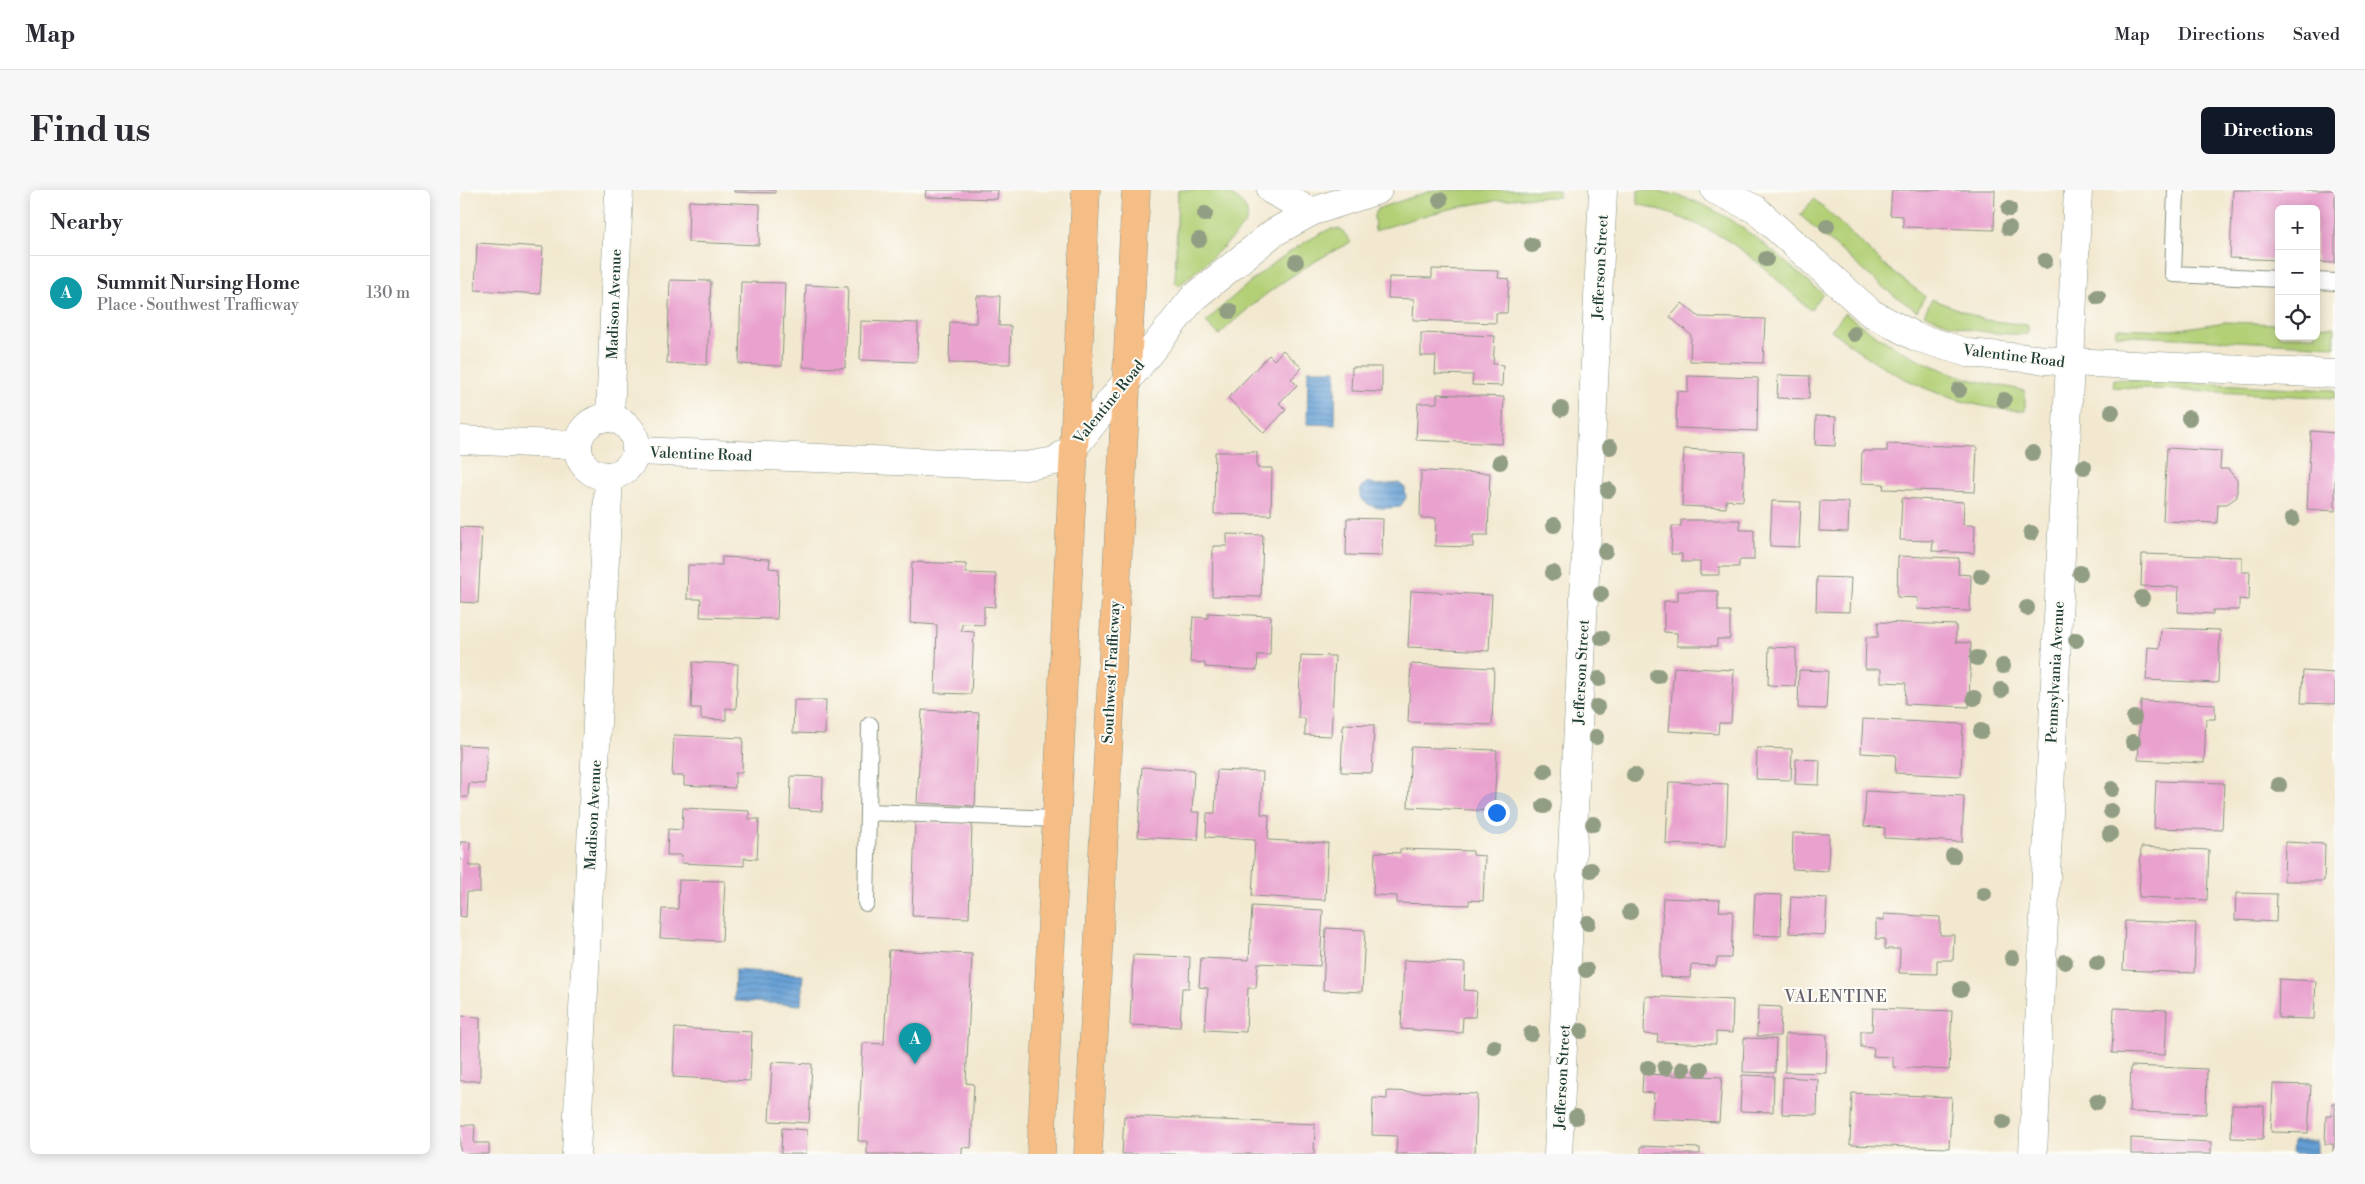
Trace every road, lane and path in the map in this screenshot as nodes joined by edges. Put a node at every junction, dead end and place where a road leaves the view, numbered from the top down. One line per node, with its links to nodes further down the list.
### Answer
1 (619, 190): 17 (street, Madison Avenue)
2 (1086, 190): 20 (main road)
3 (1136, 190): 16 (main road, Southwest Trafficway)
4 (1271, 190): 10 (street)
5 (1378, 190): 10 (street, Valentine Road)
6 (1603, 190): 30 (street, Jefferson Street)
7 (1715, 190): 14 (street, Valentine Road)
8 (2078, 190): 14 (street, Pennsylvania Avenue)
9 (2176, 190): 11 (lane)
10 (1311, 212): 16 (street, Valentine Road)
11 (2275, 279)
12 (2320, 281): 13 (lane)
13 (2335, 282)
14 (2069, 362): 15 (street, Valentine Road); 31 (street, Pennsylvania Avenue)
15 (2335, 374)
16 (1126, 382): 20 (street, Valentine Road); 29 (main road, Southwest Trafficway)
17 (610, 418): 19 (street); 21 (street, Valentine Road)
18 (460, 440): 19 (street)
19 (578, 446): 22 (street)
20 (1074, 446): 21 (street, Valentine Road); 25 (main road)
21 (636, 451): 22 (street, Valentine Road)
22 (609, 476): 27 (street, Madison Avenue)
23 (870, 725): 24 (lane)
24 (868, 812): 25 (lane); 26 (lane)
25 (1057, 819): 28 (main road)
26 (866, 903)
27 (576, 1154)
28 (1041, 1154)
29 (1088, 1154)
30 (1558, 1154)
31 (2033, 1154)

